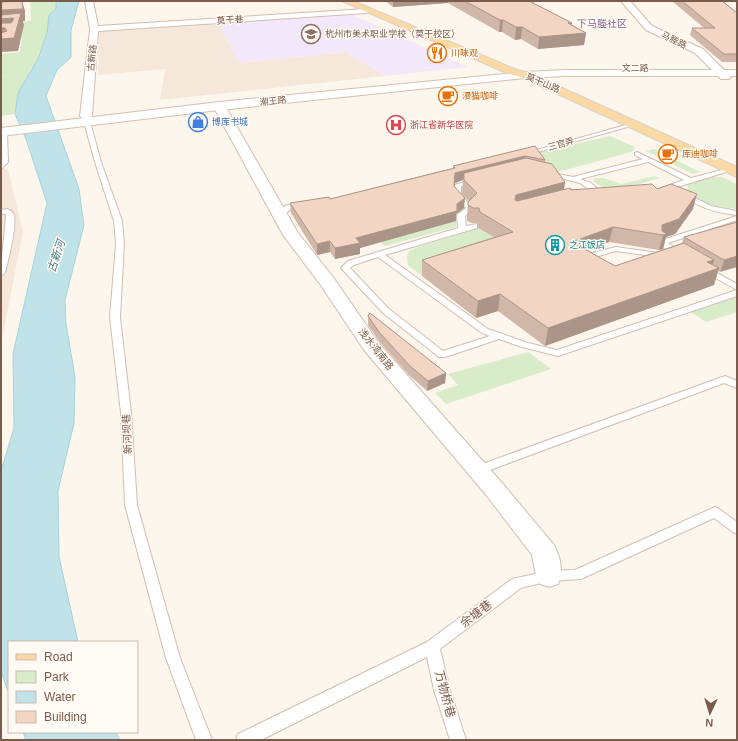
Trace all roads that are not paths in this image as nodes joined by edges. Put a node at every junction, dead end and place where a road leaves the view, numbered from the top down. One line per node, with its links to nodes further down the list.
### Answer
1 (90, 1): 6 (street, 古新路)
2 (346, 1): 5 (main road, 莫干山路)
3 (359, 1): 8 (main road, 莫干山路)
4 (625, 1): 9 (main road, 马塍路)
5 (366, 11): 6 (street, 莫干巷); 8 (main road, 莫干山路)
6 (94, 29): 13 (street, 古新路)
7 (737, 68): 9 (main road, 文二路)
8 (524, 72): 9 (main road, 文二路); 11 (main road, 潮王路); 12 (main road, 潮王路); 13 (main road, 潮王路); 14 (main road, 莫干山路)
9 (720, 73): 10 (main road, 文二路); 11 (main road, 文二路)
10 (737, 73)
11 (545, 74): 20 (main road, 莫干山路)
12 (219, 106): 13 (main road, 潮王路); 31 (street, 浅水湾南路)
13 (87, 119): 15 (main road, 潮王路); 49 (lane, 新河坝巷)
14 (635, 124): 17 (lane, 三官弄); 20 (main road, 莫干山路)
15 (7, 129): 19 (lane)
16 (637, 154): 18 (lane)
17 (518, 155)
18 (649, 160): 23 (lane); 24 (lane)
19 (1, 167)
20 (735, 168): 24 (lane)
21 (537, 172): 23 (lane)
22 (487, 178): 34 (lane)
23 (576, 178): 27 (lane)
24 (690, 180): 25 (lane)
25 (674, 185): 26 (lane); 30 (lane)
26 (655, 192)
27 (600, 195)
28 (309, 204): 31 (lane)
29 (1, 212): 40 (lane)
30 (737, 213)
31 (281, 216): 45 (street, 浅水湾南路)
32 (737, 218): 36 (lane)
33 (474, 226): 34 (lane)
34 (462, 229): 35 (lane)
35 (380, 254): 43 (lane); 43 (lane)
36 (659, 255): 37 (lane); 39 (lane)
37 (651, 264)
38 (699, 265): 41 (lane)
39 (606, 269)
40 (1, 270)
41 (737, 288)
42 (737, 293): 43 (lane)
43 (499, 336)
44 (737, 385): 45 (lane)
45 (478, 470): 47 (street, 浅水湾南路)
46 (737, 529): 47 (lane, 余塘巷)
47 (549, 576): 48 (lane, 余塘巷)
48 (432, 647): 50 (lane, 余塘巷); 51 (lane, 万物桥巷)
49 (204, 740)
50 (244, 740)
51 (458, 740)

